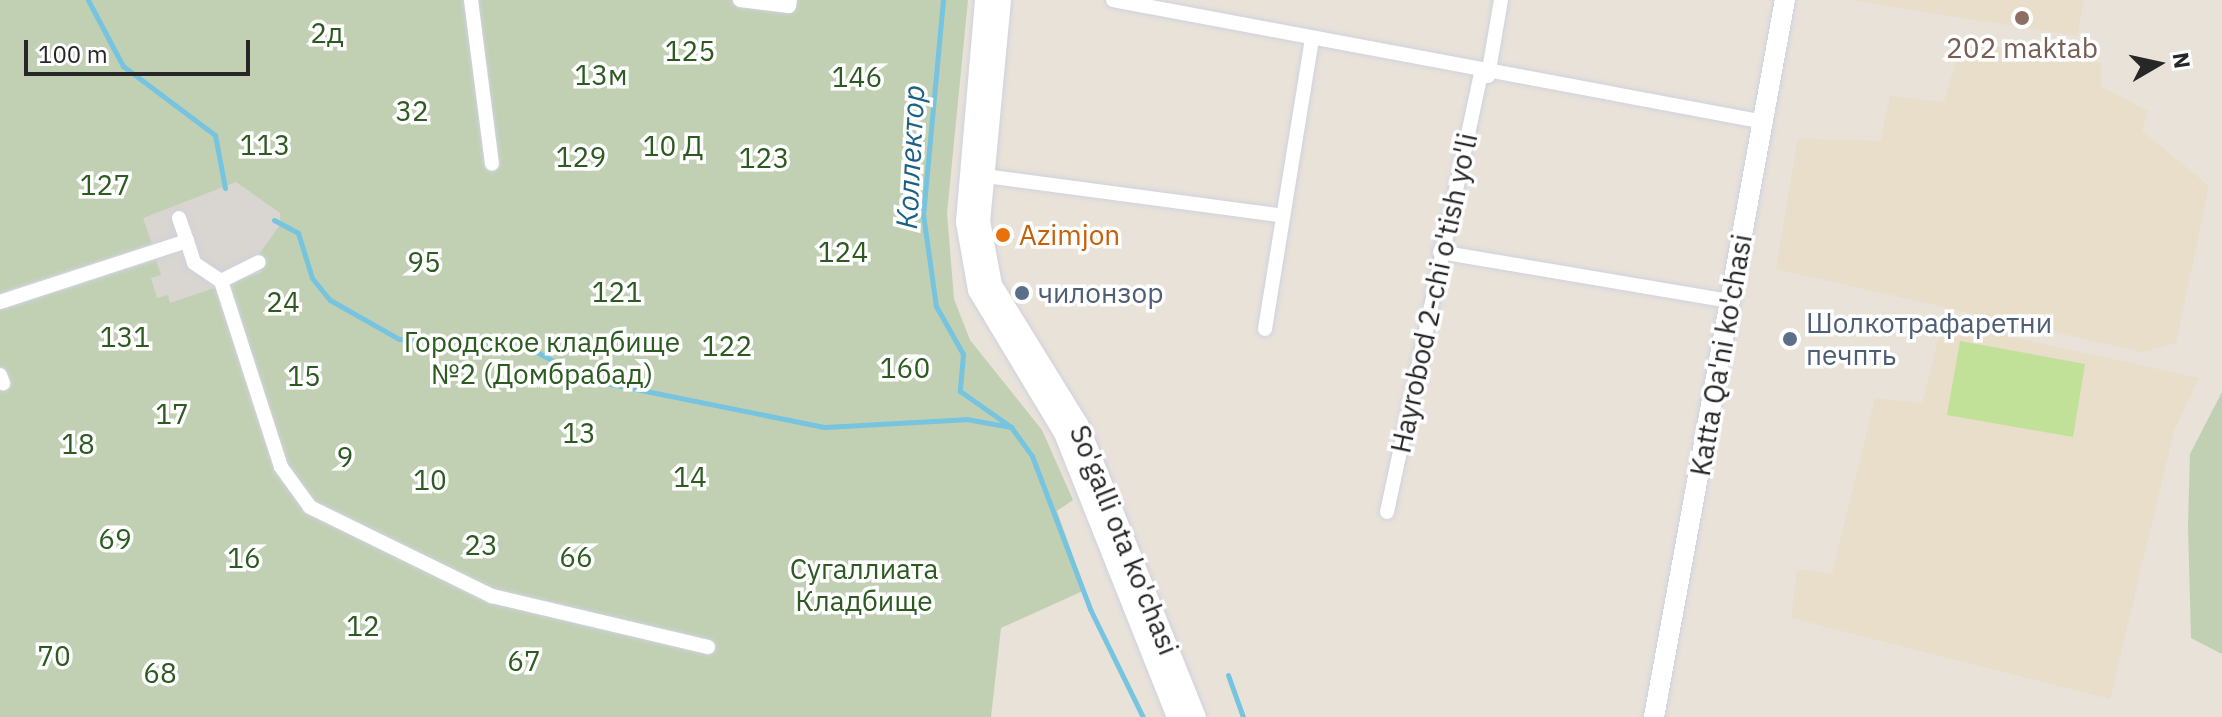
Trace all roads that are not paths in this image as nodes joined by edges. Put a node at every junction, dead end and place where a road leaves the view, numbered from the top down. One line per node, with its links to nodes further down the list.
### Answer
1 (471, 0): 12 (street)
2 (740, 0): 3 (street)
3 (790, 0)
4 (985, 0): 13 (main road, So'galli ota ko'chasi)
5 (1001, 0): 13 (main road, So'galli ota ko'chasi)
6 (1113, 0): 9 (street)
7 (1501, 0): 10 (street, Hayrobod 2-chi o'tish yo'li)
8 (1785, 0): 11 (main road, Katta Qa'ni ko'chasi)
9 (1312, 40): 10 (street); 14 (street)
10 (1485, 75): 11 (street); 17 (street, Hayrobod 2-chi o'tish yo'li)
11 (1764, 122): 20 (main road, Katta Qa'ni ko'chasi)
12 (492, 164)
13 (975, 175): 14 (street); 26 (main road, So'galli ota ko'chasi); 27 (main road, So'galli ota ko'chasi)
14 (1279, 215): 22 (street)
15 (179, 218): 16 (street)
16 (187, 241): 19 (street); 21 (street)
17 (1440, 252): 20 (street); 23 (street, Hayrobod 2-chi o'tish yo'li)
18 (259, 262): 19 (street)
19 (221, 281): 24 (street)
20 (1731, 301): 25 (main road, Katta Qa'ni ko'chasi)
21 (0, 302)
22 (1265, 329)
23 (1387, 512)
24 (708, 647)
25 (1655, 715)
26 (1177, 717)
27 (1196, 717)

